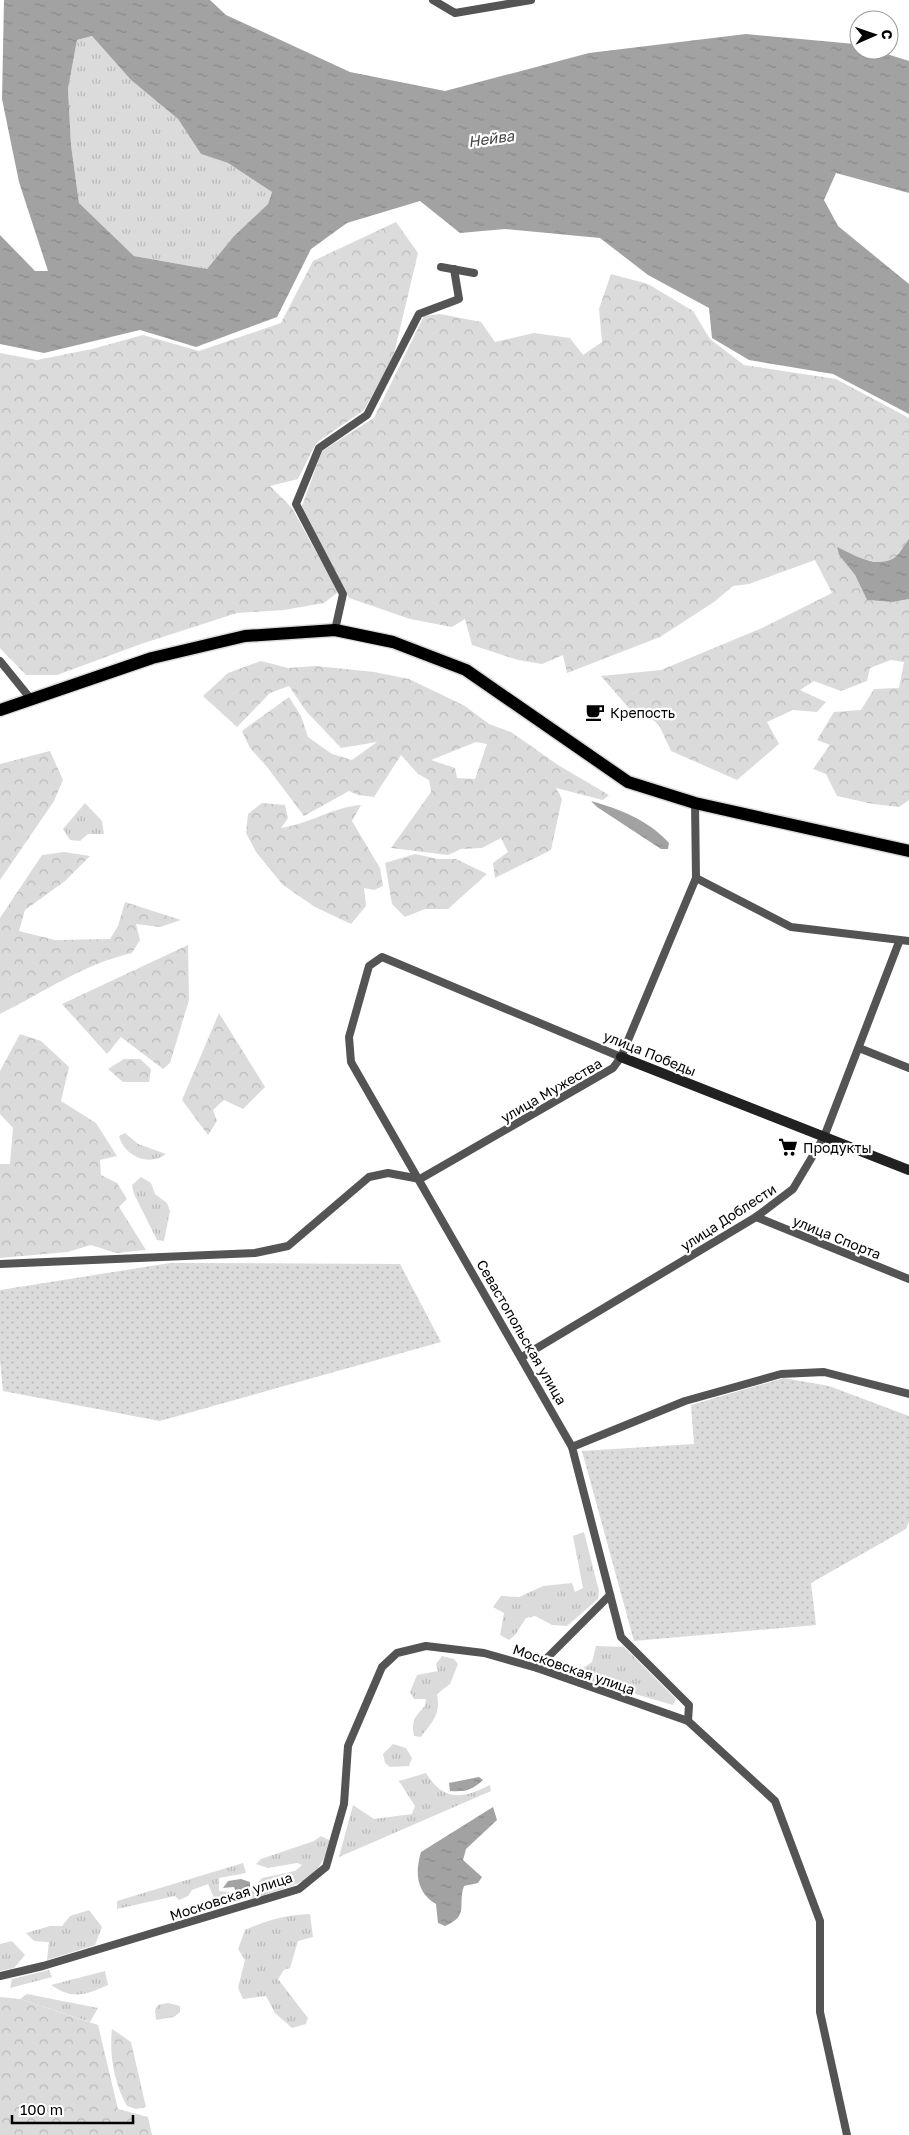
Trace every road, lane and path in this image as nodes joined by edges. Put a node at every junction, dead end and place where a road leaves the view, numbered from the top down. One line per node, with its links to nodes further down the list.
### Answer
1 (433, 0): 2 (street)
2 (531, 0)
3 (441, 267): 4 (street)
4 (454, 269): 5 (street); 6 (street)
5 (474, 272)
6 (335, 630): 8 (main road); 10 (main road)
7 (0, 661): 8 (street)
8 (30, 698): 9 (main road)
9 (0, 710)
10 (695, 803): 11 (main road); 12 (street, улица Мужества)
11 (909, 851)
12 (696, 878): 13 (street); 17 (street, улица Мужества)
13 (899, 942): 14 (street); 16 (street, улица Доблести)
14 (909, 942)
15 (382, 957): 17 (street, улица Победы); 21 (street, Севастопольская улица)
16 (859, 1048): 18 (street); 19 (street, улица Доблести)
17 (621, 1057): 19 (street, улица Победы); 21 (street, улица Мужества)
18 (909, 1068)
19 (824, 1137): 20 (street, улица Победы); 22 (street, улица Доблести)
20 (909, 1170)
21 (420, 1179): 23 (street); 25 (street, Севастопольская улица)
22 (756, 1217): 24 (street, улица Спорта); 25 (street, улица Доблести)
23 (0, 1264)
24 (909, 1280)
25 (522, 1357): 27 (street, Севастопольская улица)
26 (909, 1394): 27 (street)
27 (572, 1447): 28 (street, Севастопольская улица)
28 (610, 1595): 29 (street); 30 (street, Севастопольская улица)
29 (537, 1668): 30 (street, Московская улица); 31 (street, Московская улица)
30 (688, 1721): 32 (street)
31 (0, 1976)
32 (847, 2135)

